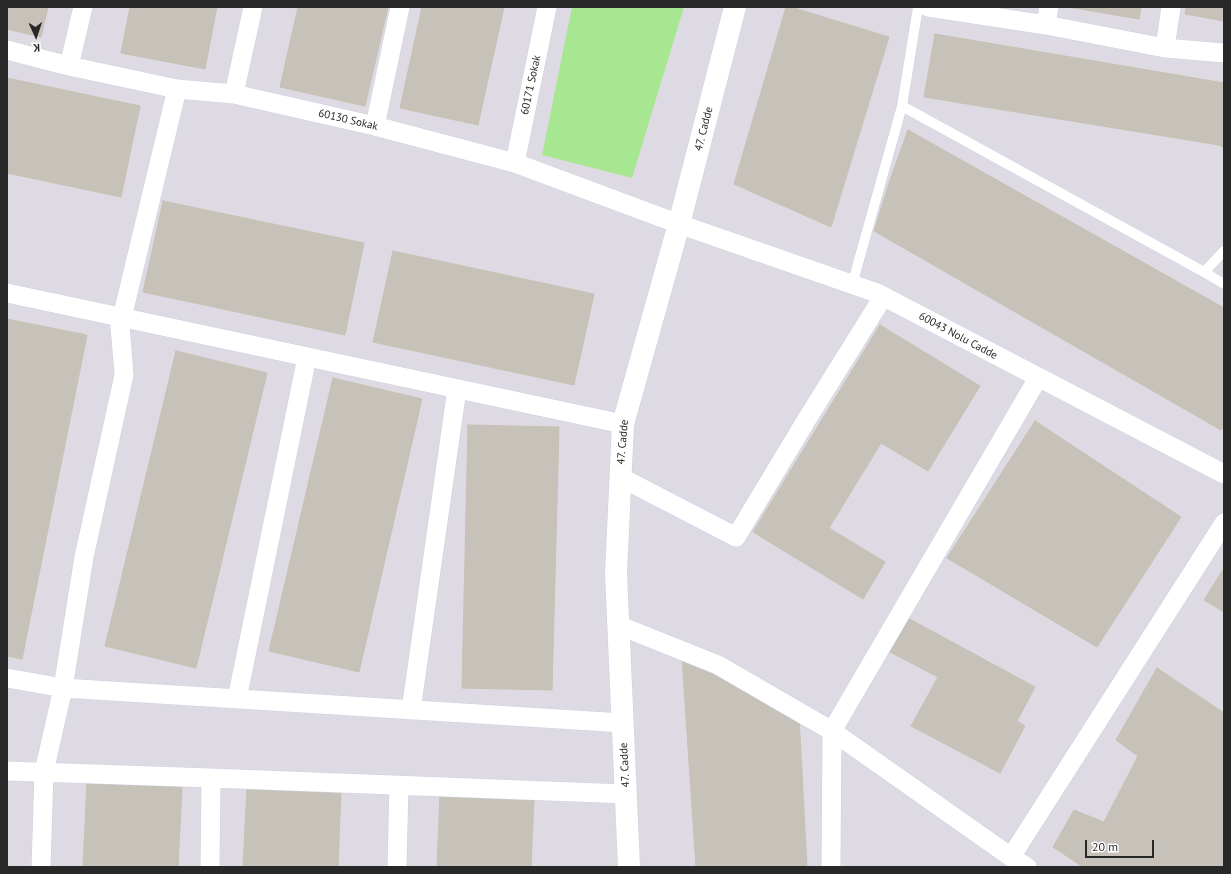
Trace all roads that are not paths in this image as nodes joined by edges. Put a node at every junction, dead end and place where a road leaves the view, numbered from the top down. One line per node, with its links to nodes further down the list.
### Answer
1 (83, 7): 13 (street)
2 (253, 7): 15 (street)
3 (400, 7): 17 (street)
4 (547, 7): 18 (street, 60171 Sokak)
5 (735, 7): 19 (street, 47. Cadde)
6 (918, 7): 16 (lane)
7 (1171, 7): 10 (street)
8 (935, 8): 9 (street)
9 (1048, 16): 10 (street)
10 (1165, 48): 12 (street)
11 (7, 50): 13 (street, 60130 Sokak)
12 (1224, 52)
13 (69, 66): 14 (street, 60130 Sokak)
14 (177, 89): 15 (street, 60130 Sokak); 26 (street)
15 (234, 94): 17 (street, 60130 Sokak)
16 (902, 106): 21 (lane); 23 (lane)
17 (375, 126): 18 (street, 60130 Sokak)
18 (515, 163): 19 (street, 60130 Sokak)
19 (679, 224): 23 (street, 60043 Nolu Cadde); 30 (street, 47. Cadde)
20 (1224, 251): 21 (lane)
21 (1204, 272): 22 (lane)
22 (1224, 284)
23 (852, 285): 25 (street, 60043 Nolu Cadde)
24 (7, 293): 26 (street)
25 (883, 297): 28 (street, 60043 Nolu Cadde); 32 (street)
26 (122, 317): 27 (street); 36 (street)
27 (307, 357): 29 (street); 37 (street)
28 (1038, 378): 31 (street, 60043 Nolu Cadde); 40 (street)
29 (457, 389): 30 (street); 38 (street)
30 (623, 424): 32 (street, 47. Cadde)
31 (1224, 474)
32 (620, 477): 34 (street, 47. Cadde)
33 (1224, 523): 46 (street)
34 (618, 625): 39 (street, 47. Cadde); 40 (street)
35 (7, 678): 36 (street)
36 (63, 688): 37 (street); 42 (street)
37 (237, 699): 38 (street)
38 (411, 710): 39 (street)
39 (623, 723): 45 (street, 47. Cadde)
40 (832, 731): 46 (street); 51 (street)
41 (7, 771): 42 (street)
42 (44, 772): 43 (street); 47 (street)
43 (211, 778): 44 (street); 48 (street)
44 (399, 785): 45 (street); 49 (street)
45 (626, 794): 50 (street, 47. Cadde)
46 (1011, 857): 52 (street)
47 (41, 867)
48 (210, 867)
49 (396, 867)
50 (629, 867)
51 (831, 867)
52 (1027, 867)

